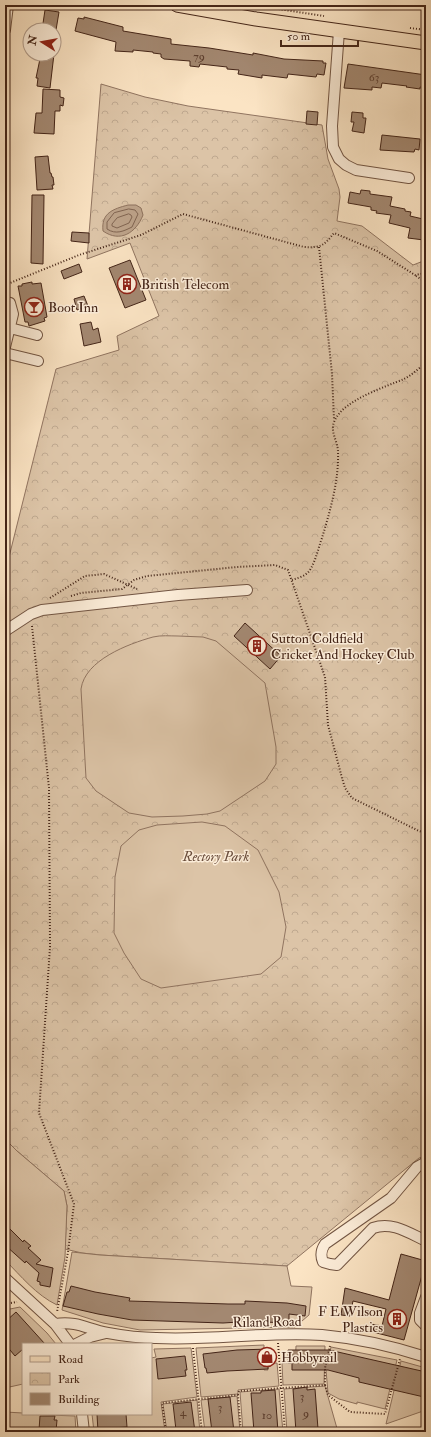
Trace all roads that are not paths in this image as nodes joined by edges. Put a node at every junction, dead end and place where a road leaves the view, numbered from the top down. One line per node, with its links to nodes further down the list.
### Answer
1 (8, 5): 3 (street)
2 (177, 5): 4 (main road)
3 (5, 30)
4 (339, 31): 5 (main road); 6 (street)
5 (426, 43)
6 (410, 178)
7 (5, 302): 8 (street)
8 (10, 328): 9 (street); 10 (street)
9 (37, 335)
10 (5, 347)
11 (5, 353): 12 (street)
12 (38, 361)
13 (247, 590): 14 (street)
14 (5, 631)
15 (426, 1162): 16 (street)
16 (426, 1241)
17 (5, 1278): 19 (street)
18 (426, 1297): 20 (street)
19 (55, 1324): 21 (street, Riland Road); 22 (street)
20 (426, 1326)
21 (106, 1333): 23 (street, Riland Road); 24 (street, Riland Road)
22 (69, 1343)
23 (78, 1343)
24 (426, 1357)
25 (82, 1415): 26 (street)
26 (84, 1432)

